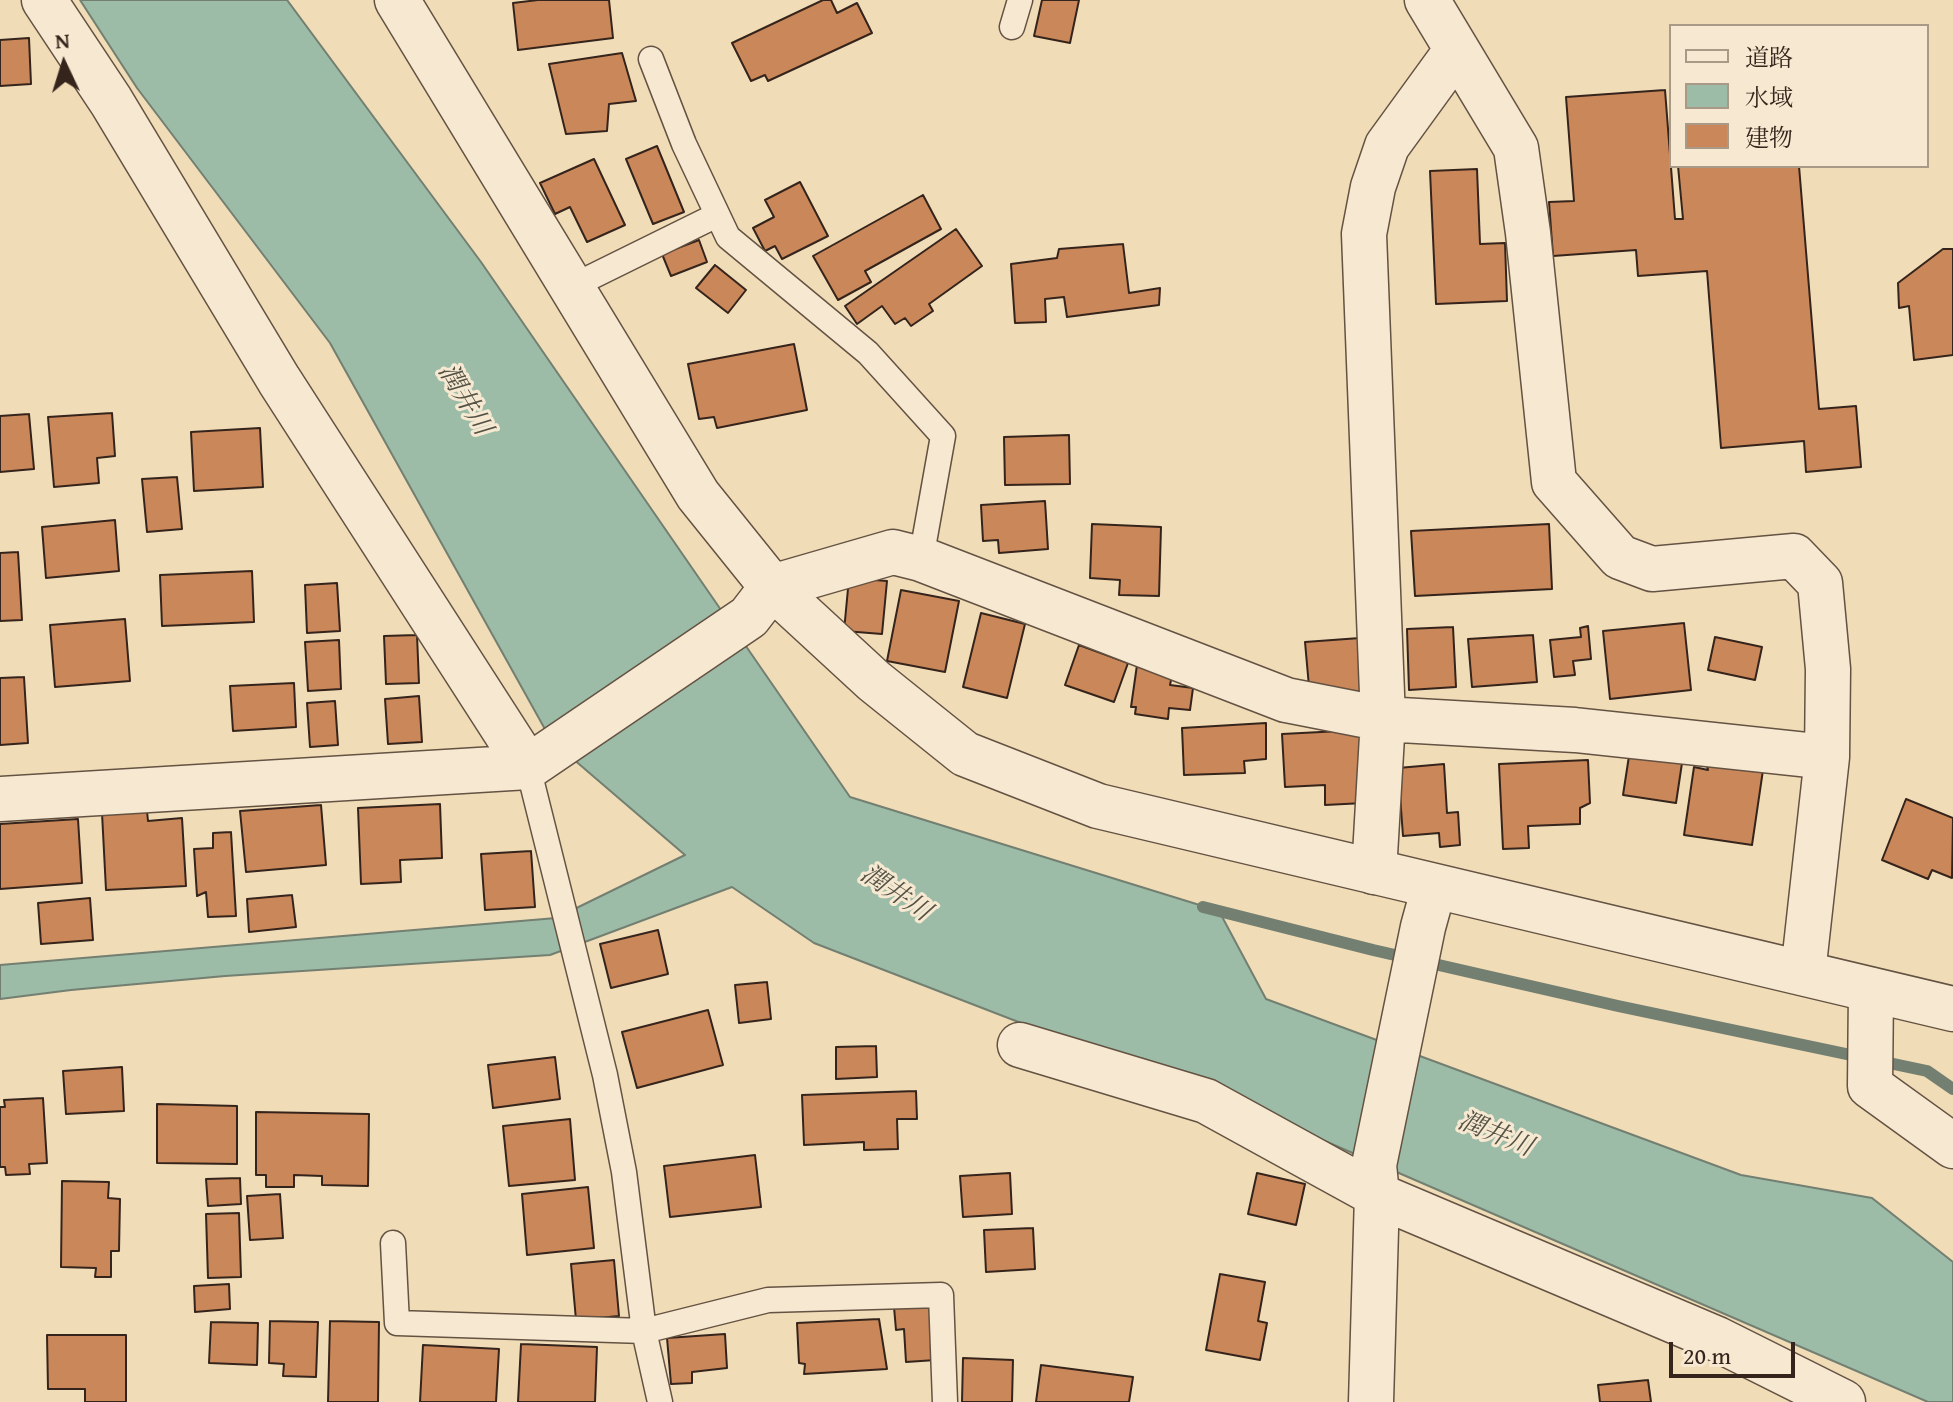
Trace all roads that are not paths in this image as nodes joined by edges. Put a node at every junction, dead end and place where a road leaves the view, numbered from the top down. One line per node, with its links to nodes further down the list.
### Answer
1 (44, 0): 14 (street)
2 (397, 0): 9 (street)
3 (1020, 0): 5 (lane)
4 (1427, 0): 6 (street)
5 (1012, 27)
6 (1456, 51): 12 (street); 13 (street)
7 (651, 59): 8 (lane)
8 (717, 215): 9 (lane); 10 (lane)
9 (571, 287): 11 (street)
10 (921, 559): 11 (street); 12 (street)
11 (760, 602): 14 (street); 16 (street)
12 (1383, 719): 13 (street); 16 (street)
13 (1827, 757): 18 (street)
14 (528, 767): 15 (street); 25 (lane)
15 (0, 799)
16 (1374, 872): 17 (street)
17 (1428, 907): 18 (street); 23 (street)
18 (1803, 973): 19 (street)
19 (1871, 990): 20 (street); 22 (street)
20 (1953, 1009)
21 (1020, 1045): 23 (street)
22 (1953, 1146)
23 (1376, 1180): 28 (street); 29 (street)
24 (393, 1243): 25 (lane)
25 (644, 1331): 26 (lane); 27 (lane)
26 (660, 1402)
27 (945, 1402)
28 (1371, 1402)
29 (1843, 1402)

